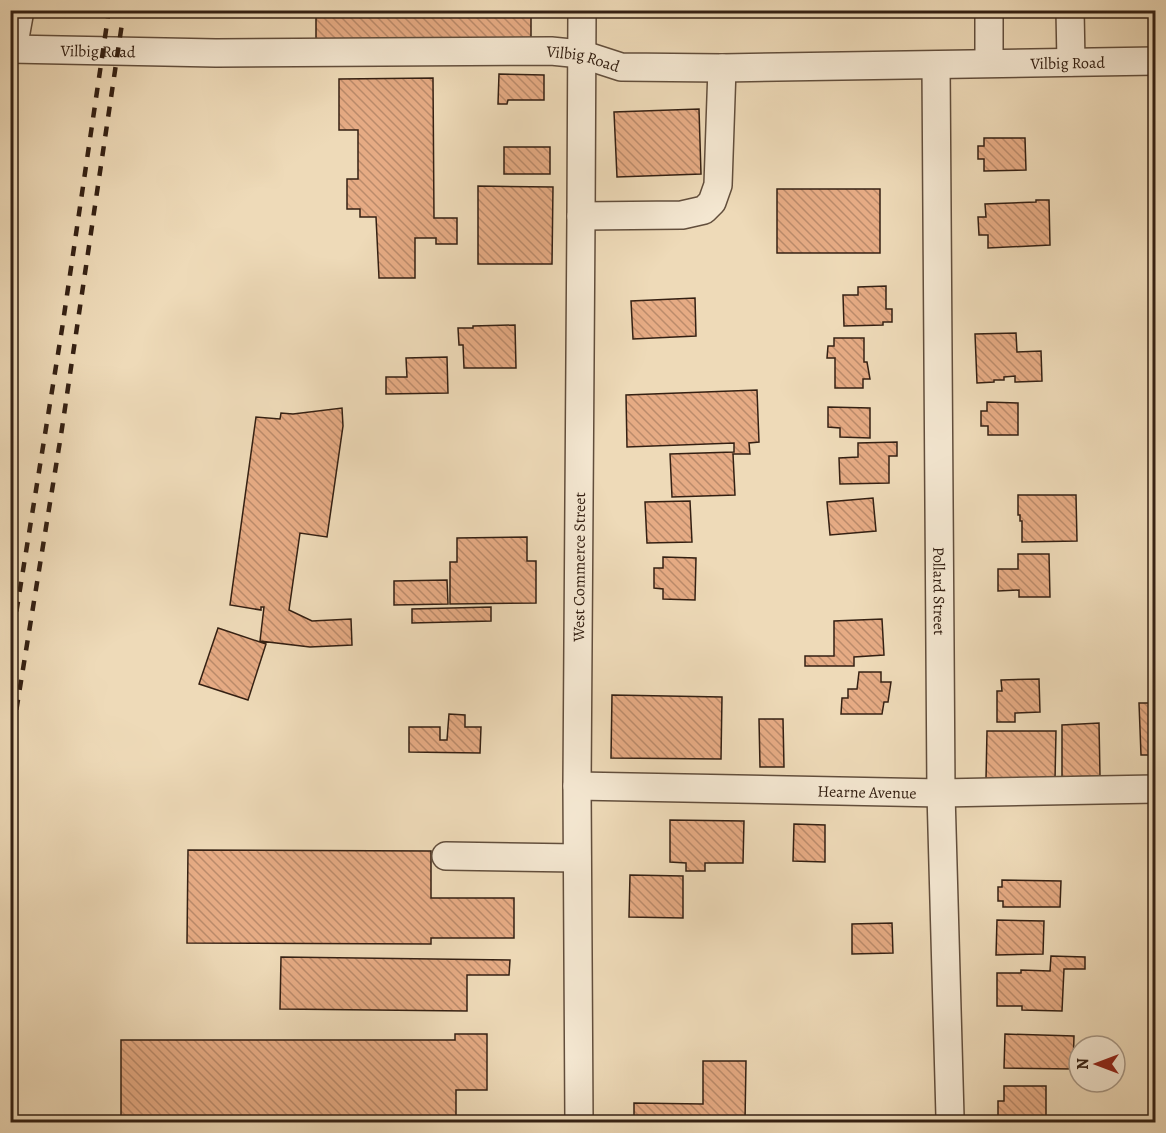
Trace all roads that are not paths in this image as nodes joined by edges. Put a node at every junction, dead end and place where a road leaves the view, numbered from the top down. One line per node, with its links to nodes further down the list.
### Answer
1 (20, 10): 5 (street)
2 (582, 10): 6 (street, West Commerce Street)
3 (989, 10): 9 (street)
4 (1070, 10): 8 (street)
5 (12, 49): 6 (street, Vilbig Road)
6 (581, 54): 11 (street, Vilbig Road); 12 (street, West Commerce Street)
7 (1155, 61): 8 (street, Vilbig Road)
8 (1071, 62): 9 (street, Vilbig Road)
9 (989, 63): 10 (street, Vilbig Road)
10 (936, 65): 11 (street, Vilbig Road); 15 (street, Pollard Street)
11 (722, 68): 12 (street)
12 (581, 216): 13 (street, West Commerce Street)
13 (577, 786): 15 (street, Hearne Avenue); 17 (street, West Commerce Street)
14 (1155, 789): 15 (street, Hearne Avenue)
15 (941, 793): 18 (street, Pollard Street)
16 (446, 856): 17 (street)
17 (577, 858): 19 (street, West Commerce Street)
18 (950, 1117)
19 (579, 1122)

